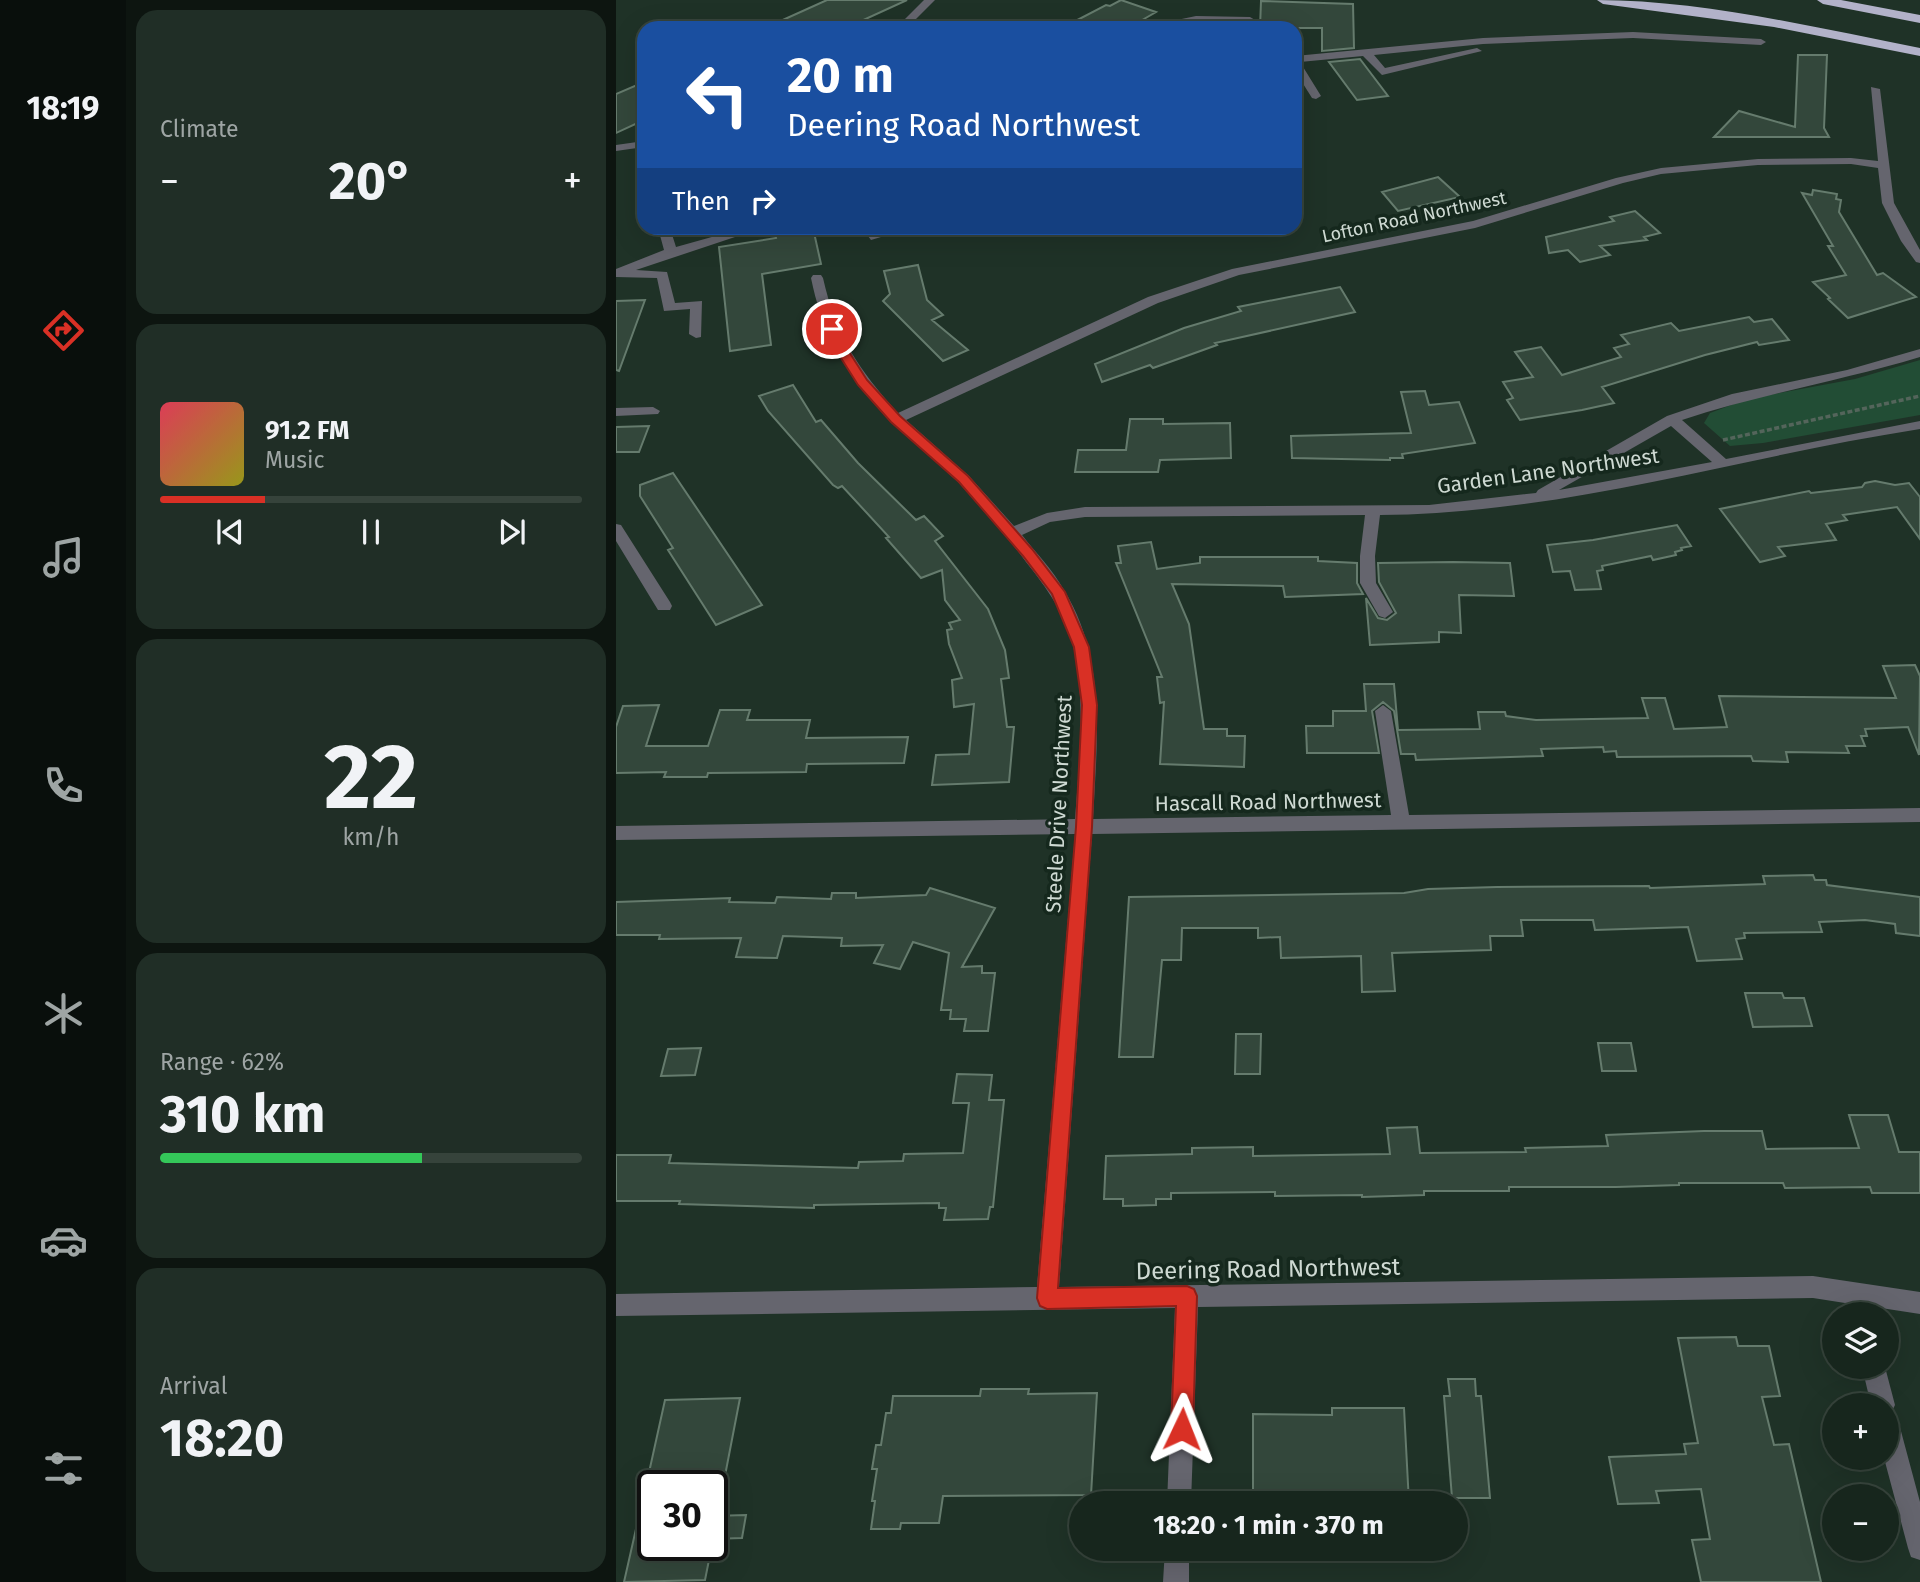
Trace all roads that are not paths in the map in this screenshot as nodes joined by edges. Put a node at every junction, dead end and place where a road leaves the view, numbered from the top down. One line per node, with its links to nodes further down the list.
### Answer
1 (930, 0): 6 (street)
2 (1603, 0): 11 (highway)
3 (1824, 0): 4 (highway)
4 (1920, 19)
5 (1250, 20): 7 (street)
6 (908, 21)
7 (1177, 21)
8 (1483, 41): 9 (street); 10 (street); 10 (street)
9 (1761, 41)
10 (1366, 52): 12 (street)
11 (1920, 52)
12 (1302, 60)
13 (1302, 72): 15 (street)
14 (1875, 89): 18 (street)
15 (1317, 96)
16 (637, 145): 17 (street)
17 (616, 148)
18 (1882, 164): 22 (street); 29 (street, Lofton Road Northwest)
19 (666, 235): 21 (street)
20 (731, 235): 21 (street)
21 (671, 252): 23 (street)
22 (1920, 259)
23 (617, 273): 25 (street)
24 (817, 278): 29 (street, Steele Drive Northwest)
25 (696, 334)
26 (1920, 353): 30 (street)
27 (653, 411): 28 (street)
28 (616, 412)
29 (896, 419): 36 (street, Steele Drive Northwest)
30 (1672, 419): 32 (street); 33 (street)
31 (1920, 425): 32 (street, Garden Lane Northwest)
32 (1723, 464): 33 (street, Garden Lane Northwest)
33 (1533, 498): 34 (street, Garden Lane Northwest)
34 (1373, 510): 36 (street, Garden Lane Northwest); 38 (street)
35 (616, 529): 37 (street)
36 (1012, 533): 42 (street, Steele Drive Northwest)
37 (664, 606)
38 (1385, 612)
39 (1383, 710): 41 (street)
40 (1920, 815): 41 (street, Hascall Road Northwest)
41 (1401, 822): 42 (street, Hascall Road Northwest)
42 (1084, 827): 43 (street, Hascall Road Northwest); 46 (street, Steele Drive Northwest)
43 (616, 833)
44 (1853, 1292): 45 (street, Deering Road Northwest); 47 (street); 48 (street, Deering Road Northwest)
45 (1187, 1296): 46 (street, Deering Road Northwest); 51 (street)
46 (1047, 1298): 49 (street, Deering Road Northwest)
47 (1856, 1302)
48 (1920, 1303)
49 (616, 1305)
50 (1899, 1469): 52 (street)
51 (1179, 1491)
52 (1920, 1548)
53 (1177, 1561): 54 (street)
54 (1176, 1582)

